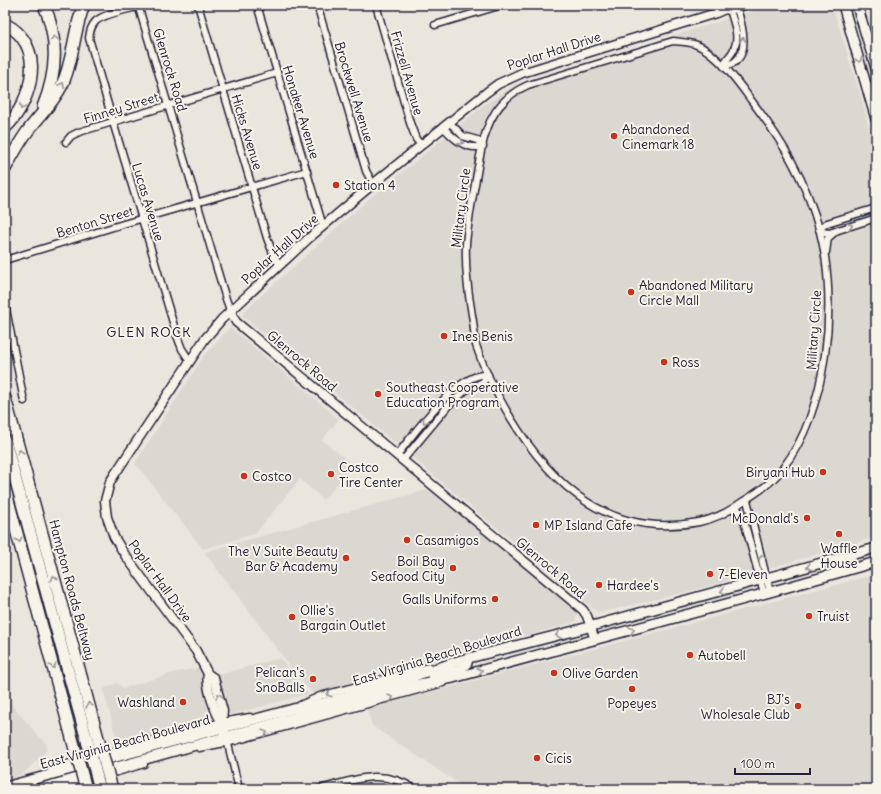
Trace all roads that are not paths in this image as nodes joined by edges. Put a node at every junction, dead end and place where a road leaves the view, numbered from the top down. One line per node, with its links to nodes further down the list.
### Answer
1 (44, 5): 23 (highway, one-way to 1)
2 (84, 5): 23 (highway, one-way to 2)
3 (198, 5): 17 (street, Hicks Avenue)
4 (257, 5): 16 (street, Honaker Avenue)
5 (317, 5): 29 (street, Brockwell Avenue)
6 (376, 5): 25 (street, Frizzell Avenue)
7 (502, 5): 13 (street)
8 (842, 5): 19 (main road, one-way to 19)
9 (857, 5): 15 (main road)
10 (140, 6): 18 (street, Glenrock Road); 20 (street, Lucas Avenue)
11 (732, 7): 14 (street); 21 (street, Poplar Hall Drive)
12 (5, 24): 22 (highway, one-way to 22)
13 (435, 25)
14 (724, 66): 26 (street, Military Circle); 33 (street, Military Circle)
15 (876, 68)
16 (277, 73): 17 (street, Finney Street); 28 (street, Honaker Avenue)
17 (222, 89): 18 (street, Finney Street); 30 (street, Hicks Avenue)
18 (168, 105): 20 (street, Finney Street); 31 (street, Glenrock Road)
19 (876, 119)
20 (113, 122): 24 (street, Finney Street); 35 (street, Lucas Avenue)
21 (446, 125): 25 (street, Poplar Hall Drive); 26 (street)
22 (5, 128)
23 (30, 128): 27 (highway)
24 (66, 142)
25 (421, 146): 29 (street, Poplar Hall Drive)
26 (483, 146): 46 (street, Military Circle)
27 (5, 169)
28 (307, 171): 30 (street, Benton Street); 37 (street, Honaker Avenue)
29 (374, 184): 37 (street, Poplar Hall Drive)
30 (252, 187): 31 (street, Benton Street); 42 (street, Hicks Avenue)
31 (197, 203): 35 (street, Benton Street); 44 (street, Glenrock Road)
32 (876, 208): 36 (street)
33 (814, 210): 36 (street); 38 (street, Military Circle)
34 (876, 218): 39 (street, one-way to 34)
35 (142, 219): 40 (street, Benton Street); 45 (street, Lucas Avenue)
36 (835, 220): 38 (street)
37 (323, 226): 42 (street, Poplar Hall Drive)
38 (819, 229): 39 (street); 41 (street, Military Circle)
39 (836, 230): 41 (street, Military Circle)
40 (5, 260)
41 (826, 261): 52 (street, Military Circle)
42 (280, 264): 44 (street, Poplar Hall Drive)
43 (5, 304): 48 (street)
44 (230, 310): 45 (street, Poplar Hall Drive); 50 (street, Glenrock Road)
45 (190, 361): 63 (street, Poplar Hall Drive)
46 (488, 375): 50 (street); 53 (street, Military Circle)
47 (5, 398): 64 (highway, Hampton Roads Beltway, one-way to 47)
48 (24, 400)
49 (5, 441): 64 (highway)
50 (400, 458): 58 (street, Glenrock Road)
51 (5, 489): 69 (highway, one-way to 69, bridge)
52 (747, 500): 53 (street, Military Circle); 56 (street, one-way to 52)
53 (736, 506): 56 (street)
54 (876, 548): 56 (main road, East Virginia Beach Boulevard, one-way to 56)
55 (875, 563): 57 (main road, East Virginia Beach Boulevard)
56 (764, 580): 57 (street); 58 (main road, East Virginia Beach Boulevard, one-way to 58)
57 (767, 593): 59 (main road, East Virginia Beach Boulevard, one-way to 57)
58 (591, 626): 59 (street, Glenrock Road); 60 (main road, East Virginia Beach Boulevard, one-way to 60)
59 (595, 640): 61 (main road, East Virginia Beach Boulevard, one-way to 59)
60 (465, 659): 62 (main road); 63 (main road, East Virginia Beach Boulevard, one-way to 63)
61 (453, 678): 62 (main road, East Virginia Beach Boulevard); 63 (street, one-way to 61)
62 (405, 688): 63 (main road, East Virginia Beach Boulevard)
63 (225, 732): 65 (main road, East Virginia Beach Boulevard); 66 (main road, East Virginia Beach Boulevard); 72 (street)
64 (94, 744): 70 (highway, bridge); 71 (highway, Hampton Roads Beltway, bridge)
65 (159, 755): 67 (main road, East Virginia Beach Boulevard); 68 (street)
66 (5, 787)
67 (38, 789)
68 (53, 789)
69 (86, 789)
70 (100, 789)
71 (112, 789)
72 (240, 789)
73 (320, 789): 74 (street)
74 (414, 789)

